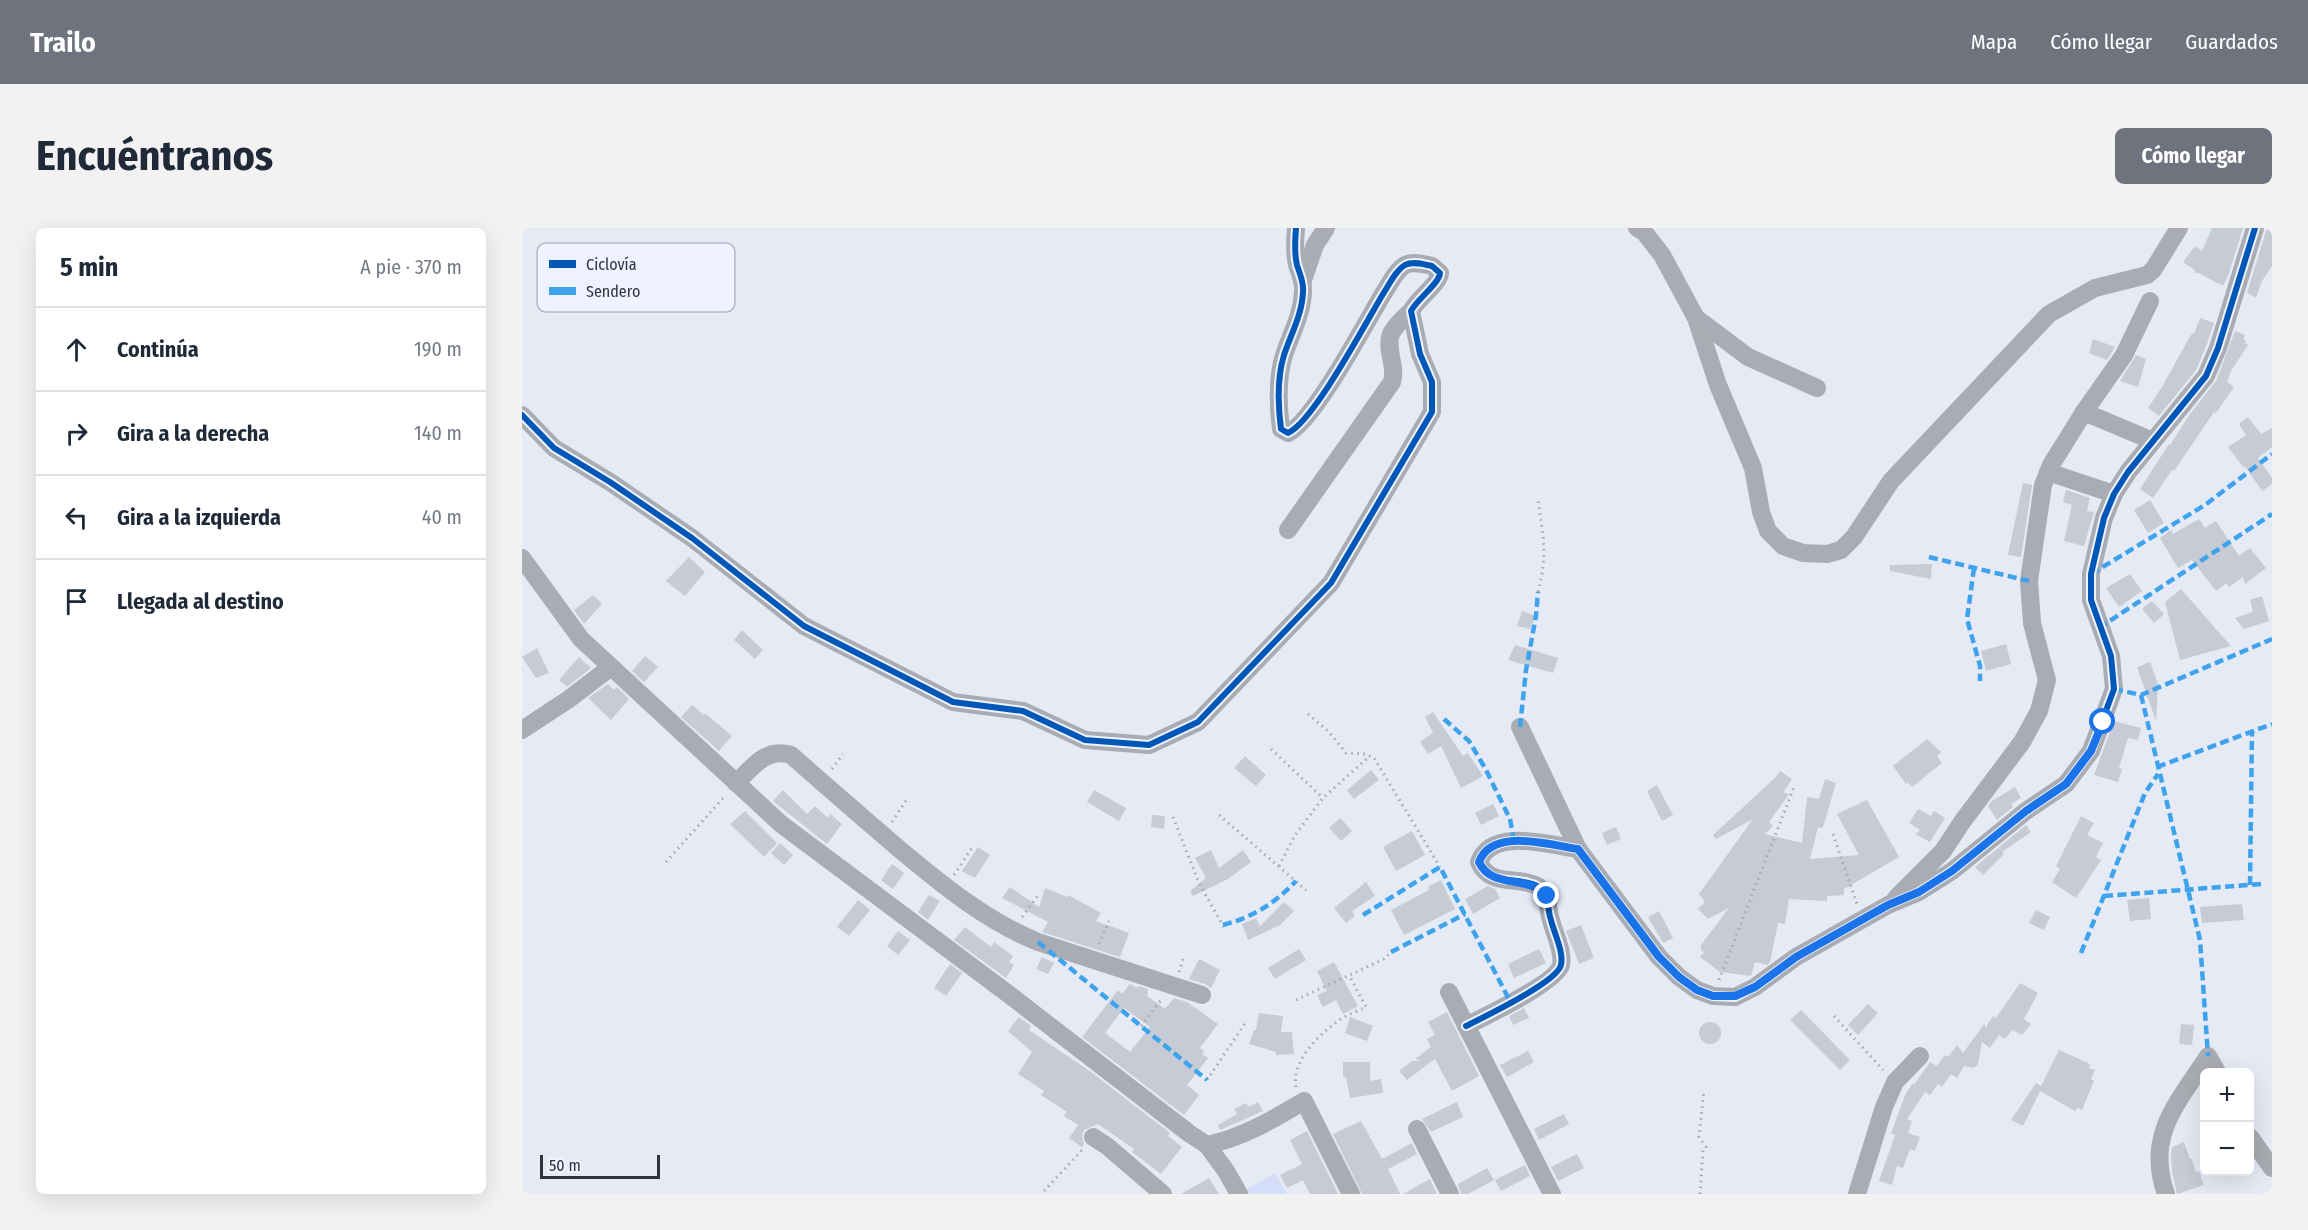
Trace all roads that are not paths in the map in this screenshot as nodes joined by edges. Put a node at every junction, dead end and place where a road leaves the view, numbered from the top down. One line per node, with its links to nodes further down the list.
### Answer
1 (1296, 228): 6 (street)
2 (1326, 228): 6 (street)
3 (1637, 228): 9 (street)
4 (2179, 228): 9 (street)
5 (2255, 228): 13 (street)
6 (1303, 280): 8 (street)
7 (2150, 301): 11 (street)
8 (1411, 311): 12 (street); 16 (street)
9 (1696, 318): 10 (street)
10 (1817, 388)
11 (2084, 412): 13 (street); 14 (street)
12 (522, 415)
13 (2153, 441): 15 (street)
14 (2048, 472): 15 (street); 23 (street)
15 (2114, 494): 23 (street)
16 (1288, 530)
17 (522, 558): 18 (street)
18 (611, 667): 20 (street); 21 (street)
19 (1520, 727): 22 (street)
20 (522, 730)
21 (736, 783): 25 (street); 34 (street)
22 (1578, 849): 23 (street); 26 (street)
23 (1888, 905)
24 (1449, 992): 26 (street)
25 (1202, 995)
26 (1466, 1026): 40 (street)
27 (1920, 1056): 41 (street)
28 (2200, 1068): 29 (street)
29 (2215, 1068)
30 (2200, 1069): 42 (street)
31 (1417, 1129): 39 (street)
32 (1093, 1137): 36 (street)
33 (2254, 1143): 35 (street)
34 (1207, 1145): 37 (street); 38 (street)
35 (2272, 1168)
36 (1163, 1194)
37 (1239, 1194)
38 (1351, 1194)
39 (1450, 1194)
40 (1552, 1194)
41 (1857, 1194)
42 (2166, 1194)

